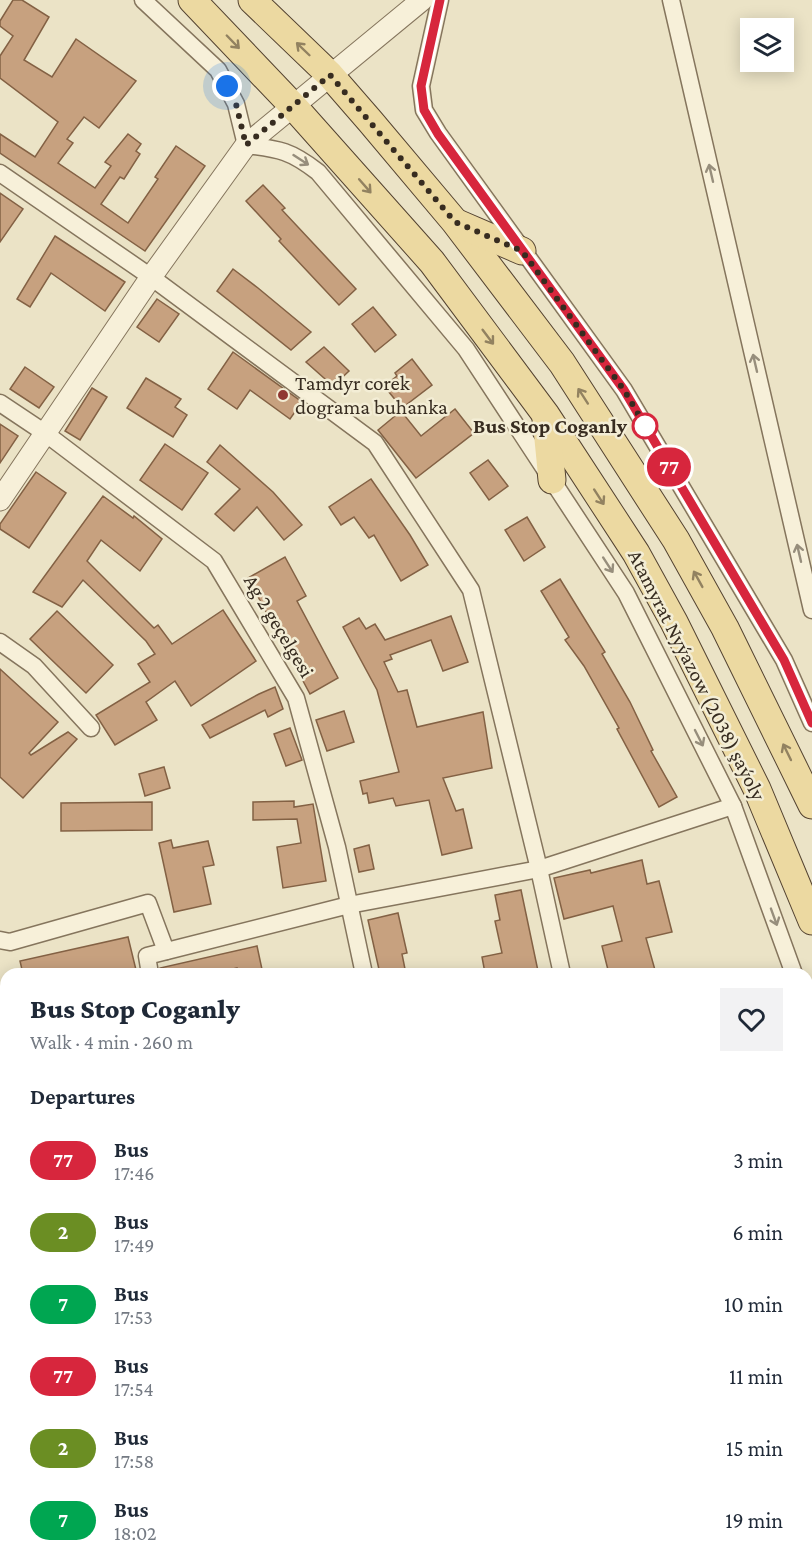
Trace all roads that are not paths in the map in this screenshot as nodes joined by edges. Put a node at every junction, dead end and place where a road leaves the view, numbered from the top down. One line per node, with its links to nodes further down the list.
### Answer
1 (144, 0): 9 (street)
2 (192, 0): 8 (main road, Atamyrat Nyýazow (2038) şaýoly, one-way to 8)
3 (252, 0): 7 (main road, Atamyrat Nyýazow (2038) şaýoly, one-way to 3)
4 (422, 0): 7 (street)
5 (440, 0): 12 (street)
6 (671, 0): 19 (street, one-way to 6)
7 (330, 75): 8 (street); 11 (main road, Atamyrat Nyýazow (2038) şaýoly)
8 (294, 107): 9 (street); 15 (main road, Atamyrat Nyýazow (2038) şaýoly, one-way to 15)
9 (246, 145): 13 (street); 17 (street, one-way to 17)
10 (0, 173): 13 (street)
11 (455, 222): 12 (main road); 24 (main road, Atamyrat Nyýazow (2038) şaýoly, one-way to 11)
12 (522, 251): 21 (street)
13 (151, 277): 16 (street); 25 (street)
14 (0, 403): 16 (street, Ag 2 geçelgesi)
15 (546, 415): 17 (main road); 27 (main road, Atamyrat Nyýazow (2038) şaýoly, one-way to 27)
16 (45, 434): 18 (street); 26 (street, Ag 2 geçelgesi)
17 (552, 480): 23 (street, one-way to 23)
18 (0, 500)
19 (812, 610)
20 (0, 642): 22 (street)
21 (812, 723)
22 (91, 728)
23 (733, 806): 25 (street); 33 (street, one-way to 33)
24 (812, 806)
25 (540, 868): 26 (street); 32 (street)
26 (349, 905): 29 (street); 31 (street, Ag 2 geçelgesi)
27 (812, 921)
28 (0, 940): 29 (street)
29 (166, 951): 30 (street)
30 (149, 968)
31 (363, 968)
32 (561, 968)
33 (792, 968)

